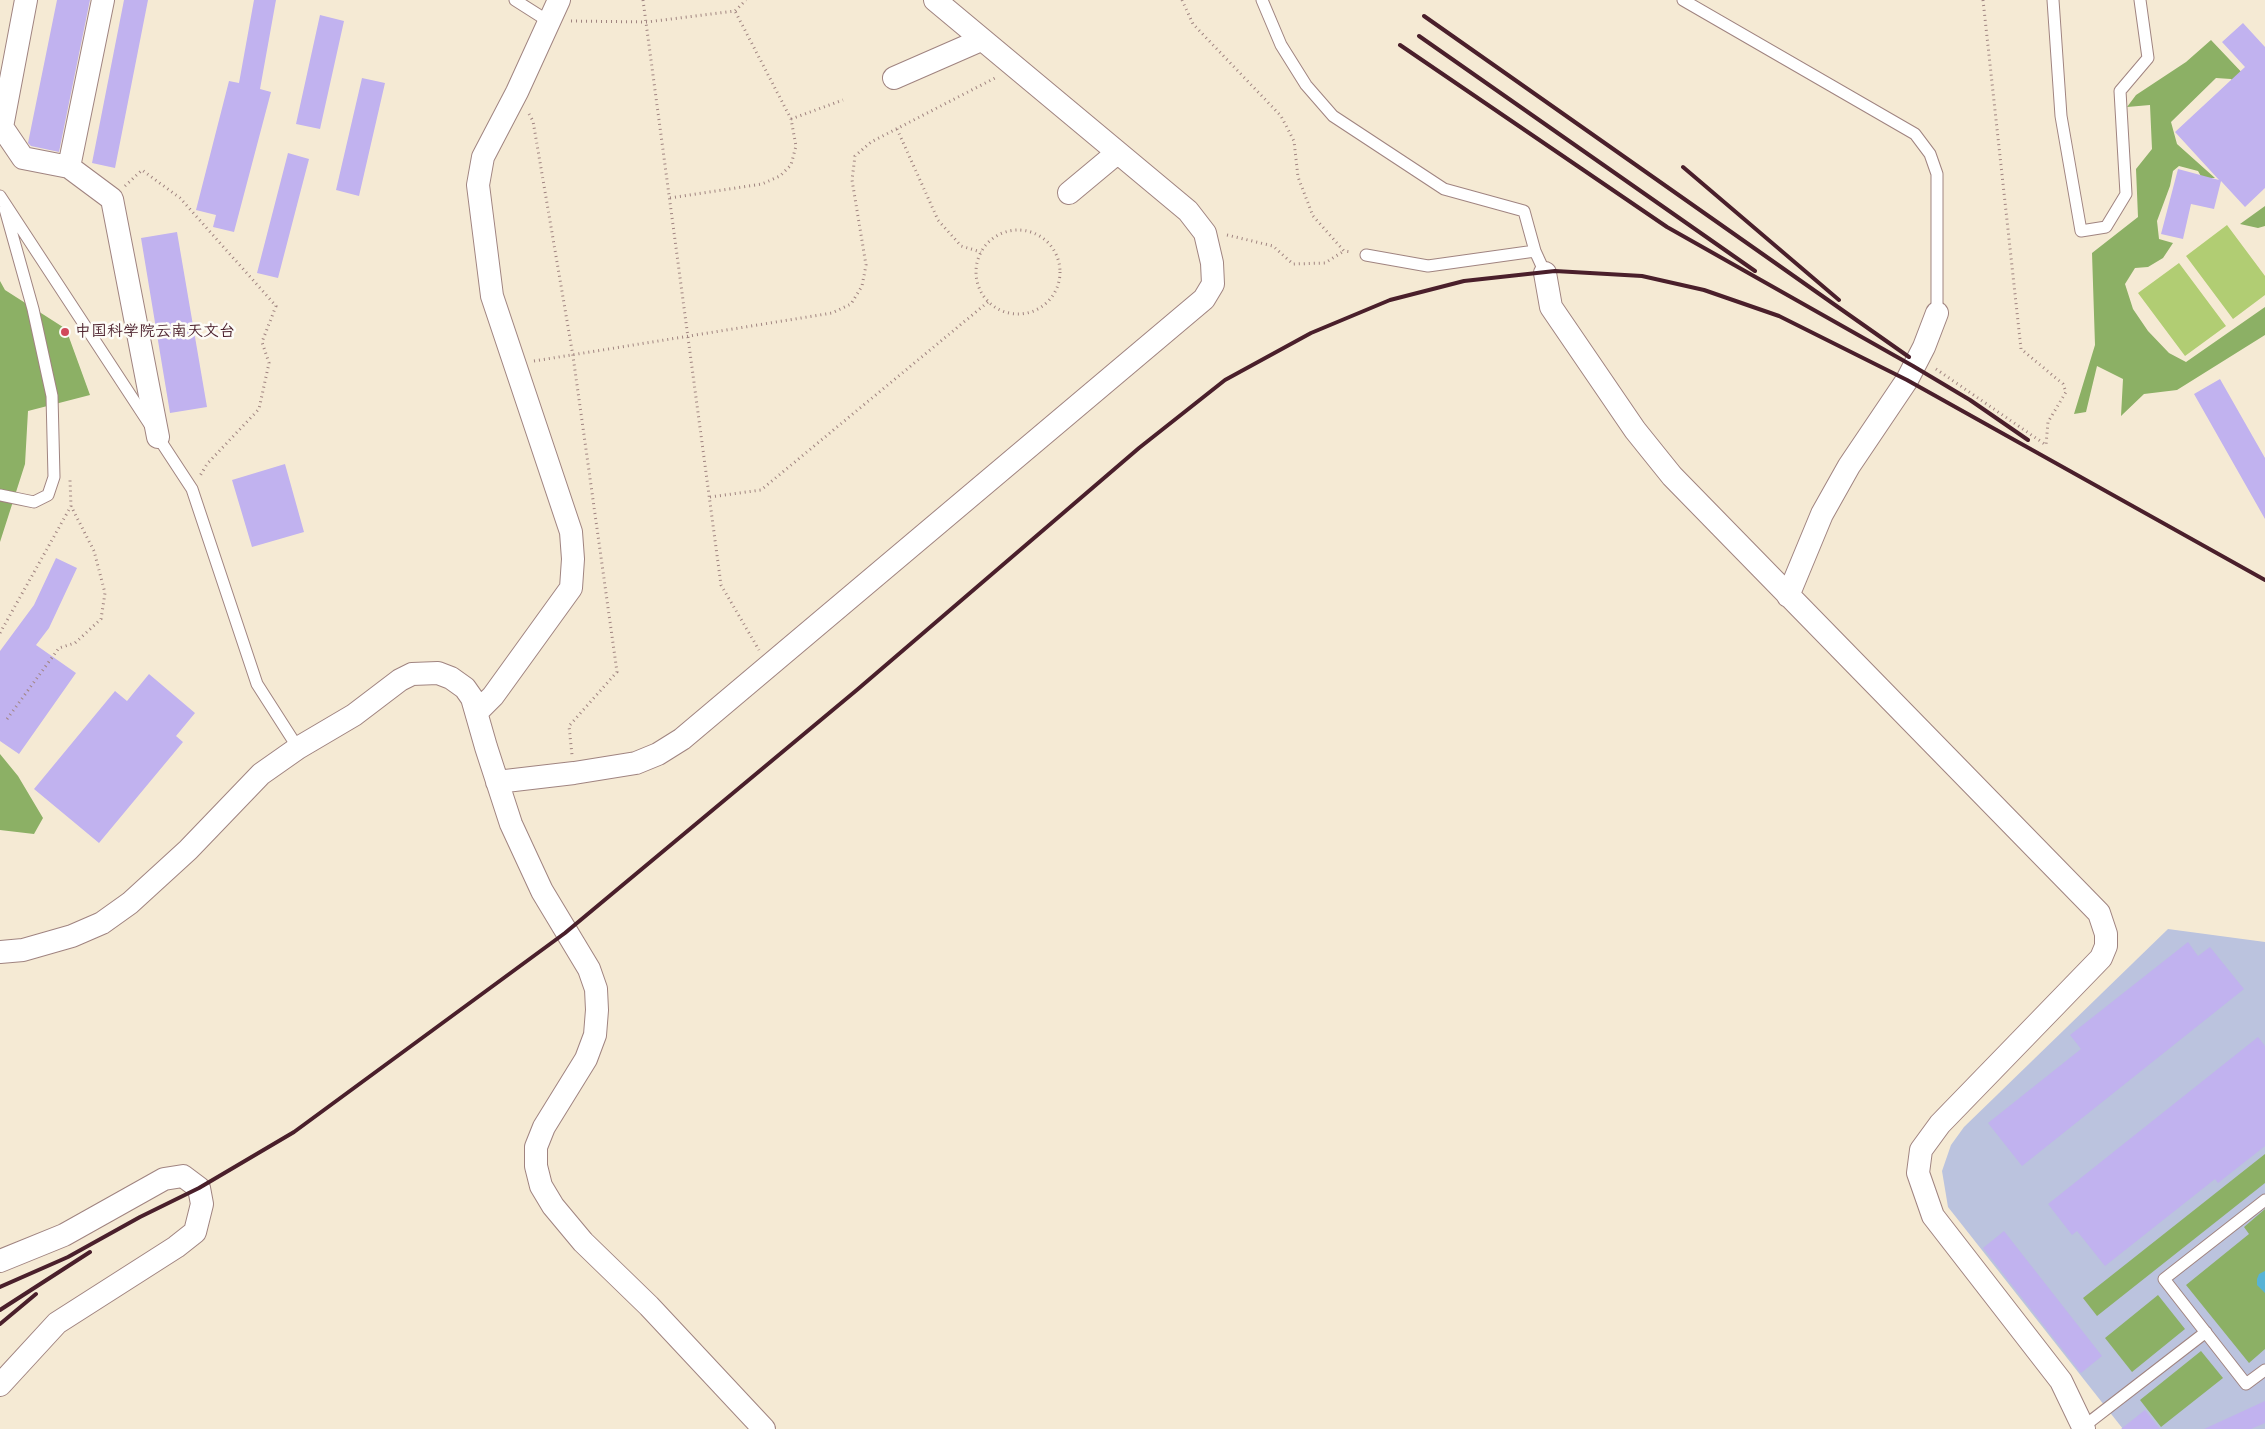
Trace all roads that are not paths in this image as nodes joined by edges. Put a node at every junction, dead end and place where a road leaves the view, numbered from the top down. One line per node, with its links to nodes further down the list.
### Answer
1 (26, 0): 14 (street)
2 (103, 0): 14 (street)
3 (515, 0): 10 (lane)
4 (560, 0): 10 (street)
5 (935, 0): 11 (street)
6 (1262, 0): 17 (lane)
7 (1683, 0): 20 (lane)
8 (2053, 0): 9 (lane)
9 (2140, 0)
10 (548, 21): 24 (street)
11 (981, 40): 12 (street); 13 (street)
12 (894, 78)
13 (1117, 153): 15 (street); 26 (street)
14 (70, 167): 21 (street)
15 (1068, 193)
16 (1, 197): 21 (lane); 22 (lane)
17 (1535, 251): 18 (lane); 19 (lane)
18 (1366, 255)
19 (1545, 273): 23 (street)
20 (1937, 313): 23 (street)
21 (158, 437): 25 (lane)
22 (0, 495)
23 (1788, 596): 33 (street)
24 (477, 712): 25 (street); 26 (street)
25 (298, 748): 27 (street)
26 (497, 782): 34 (street)
27 (0, 952)
28 (2265, 1200): 30 (lane)
29 (0, 1261): 32 (street)
30 (2206, 1332): 31 (lane); 33 (lane)
31 (2265, 1370)
32 (0, 1385)
33 (2083, 1428)
34 (764, 1429)

